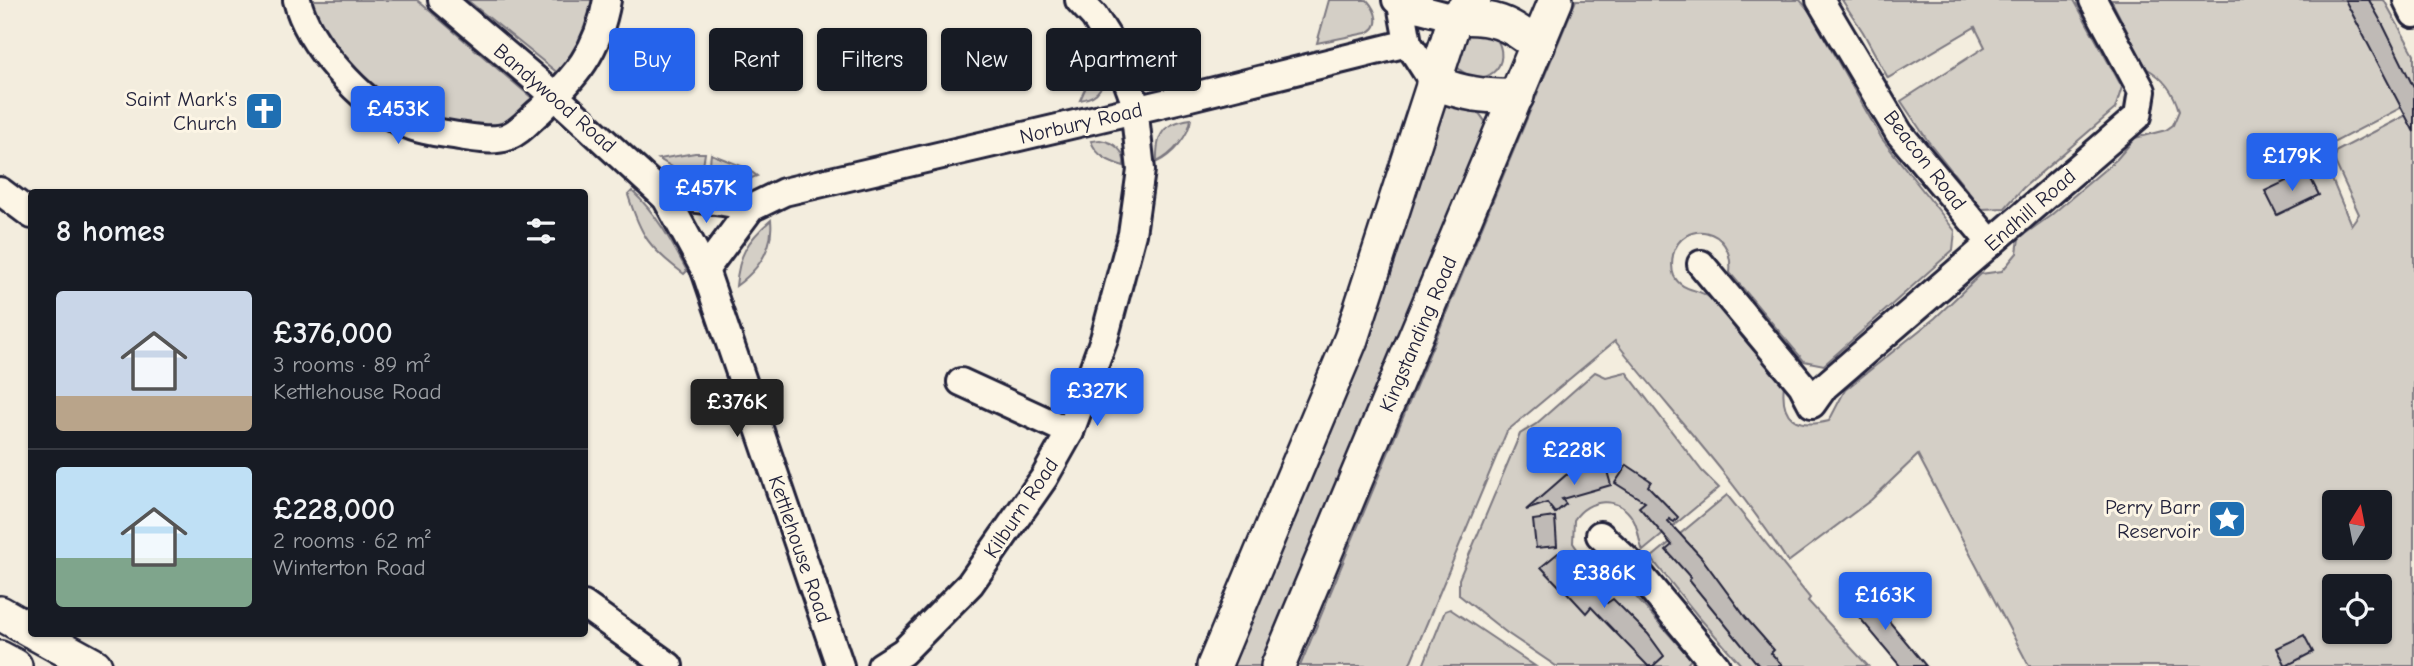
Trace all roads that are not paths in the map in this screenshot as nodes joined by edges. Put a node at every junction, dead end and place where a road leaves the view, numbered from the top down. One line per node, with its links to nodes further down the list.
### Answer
1 (297, 0): 15 (street)
2 (442, 0): 15 (street, Bandywood Road)
3 (607, 0): 15 (street)
4 (1079, 0): 17 (street, Kilburn Road)
5 (1556, 0): 13 (main road, Kingstanding Road)
6 (1820, 0): 22 (street, Beacon Road)
7 (2093, 0): 22 (street, Endhill Road)
8 (2407, 0): 11 (street)
9 (1398, 2): 10 (street); 12 (street)
10 (1451, 8): 13 (main road); 14 (main road)
11 (2414, 14)
12 (1408, 43): 14 (street); 17 (street, Norbury Road)
13 (1538, 46): 16 (main road, Kingstanding Road)
14 (1433, 82): 16 (main road); 38 (main road)
15 (555, 96): 19 (street, Bandywood Road)
16 (1517, 96): 39 (main road, Kingstanding Road)
17 (1133, 111): 20 (street, Norbury Road); 26 (street, Kilburn Road)
18 (0, 191): 21 (street)
19 (666, 198): 20 (street); 24 (street, Kettlehouse Road)
20 (751, 208): 24 (street, Norbury Road)
21 (28, 212)
22 (1991, 243): 23 (street, Endhill Road)
23 (1701, 264)
24 (705, 270): 36 (street, Kettlehouse Road)
25 (961, 382): 26 (street)
26 (1070, 432): 37 (street, Kilburn Road)
27 (1600, 535): 40 (street)
28 (588, 608): 35 (street)
29 (0, 613): 30 (main road)
30 (28, 629)
31 (42, 637): 34 (main road)
32 (0, 658): 33 (main road)
33 (15, 666)
34 (95, 666)
35 (669, 666)
36 (840, 666)
37 (881, 666)
38 (1214, 666)
39 (1278, 666)
40 (1716, 666)

